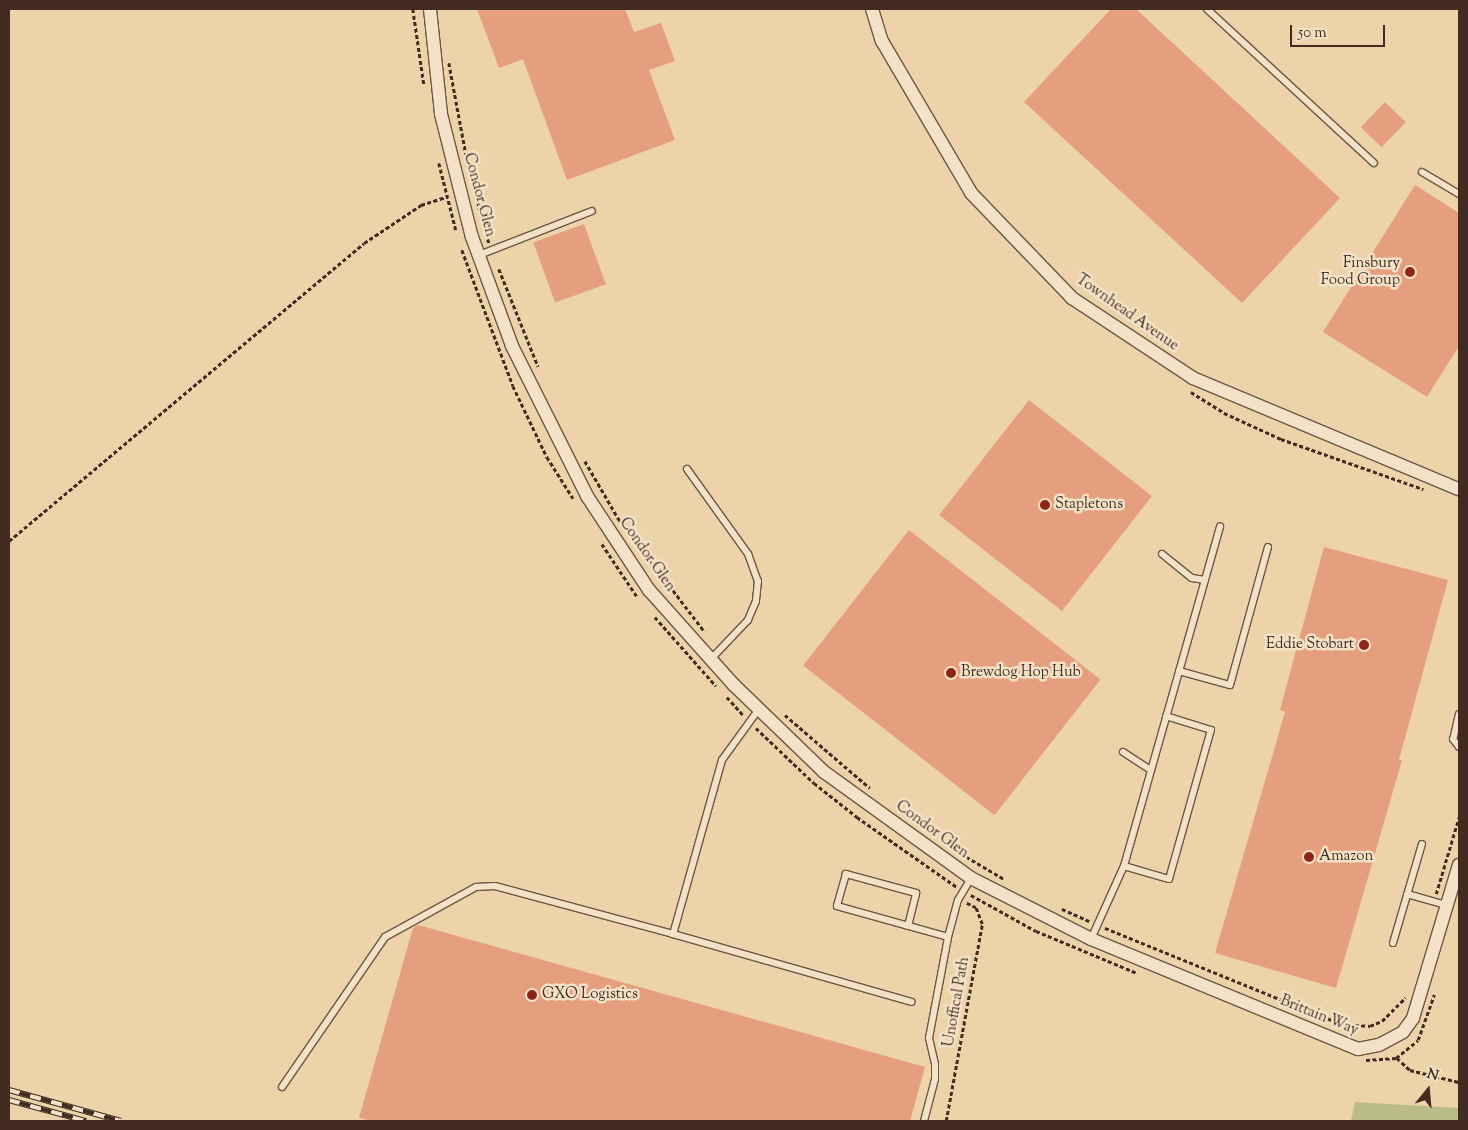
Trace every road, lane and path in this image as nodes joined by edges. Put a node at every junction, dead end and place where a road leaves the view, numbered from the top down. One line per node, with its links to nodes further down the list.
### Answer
1 (413, 9): 6 (path)
2 (430, 9): 10 (street, Condor Glen)
3 (872, 9): 22 (street, Townhead Avenue)
4 (1207, 9): 8 (lane)
5 (449, 59): 16 (path)
6 (425, 90)
7 (439, 162): 12 (path)
8 (1374, 163)
9 (1422, 172): 11 (lane)
10 (461, 194): 12 (path); 17 (street, Condor Glen)
11 (1459, 194)
12 (446, 198): 14 (path); 27 (path)
13 (592, 212): 16 (lane)
14 (457, 232)
15 (459, 240): 24 (path)
16 (491, 250): 17 (lane); 18 (path)
17 (479, 255): 33 (street, Condor Glen)
18 (539, 369)
19 (1183, 387): 23 (path)
20 (583, 457): 33 (path)
21 (687, 469): 33 (lane)
22 (1459, 489)
23 (1432, 492)
24 (578, 506)
25 (1220, 526): 30 (lane)
26 (598, 538): 31 (path)
27 (9, 540)
28 (1268, 547): 34 (lane)
29 (1162, 554): 30 (lane)
30 (1205, 580): 34 (lane)
31 (639, 599)
32 (652, 614): 35 (path)
33 (715, 655): 37 (street, Condor Glen)
34 (1179, 671): 40 (lane)
35 (717, 687)
36 (724, 694): 41 (path)
37 (759, 709): 41 (lane); 51 (street, Condor Glen)
38 (779, 710): 45 (path)
39 (1459, 714): 42 (lane)
40 (1166, 716): 44 (lane); 49 (lane)
41 (750, 722): 53 (path); 61 (lane)
42 (1459, 747)
43 (1123, 752): 44 (lane)
44 (1151, 770): 49 (lane)
45 (872, 790)
46 (1459, 817): 56 (path)
47 (1422, 844): 54 (lane)
48 (954, 849): 52 (path)
49 (1124, 866): 59 (lane)
50 (1459, 868): 57 (street, Brittain Way)
51 (971, 878): 53 (lane); 63 (street, Condor Glen)
52 (1012, 884)
53 (964, 891): 55 (lane); 65 (path)
54 (1407, 894): 56 (lane); 64 (lane)
55 (958, 900): 62 (lane); 74 (path, Unoffical Path)
56 (1434, 901): 57 (lane)
57 (1446, 904): 63 (street, Brittain Way)
58 (1061, 909): 59 (path)
59 (1098, 925): 63 (lane); 67 (path)
60 (908, 926): 60 (lane); 62 (lane)
61 (673, 934): 68 (lane); 72 (lane)
62 (948, 938): 73 (lane)
63 (1091, 938)
64 (1393, 943)
65 (1146, 977)
66 (1435, 992): 70 (path)
67 (1406, 994)
68 (912, 1002)
69 (1357, 1058): 70 (path)
70 (1396, 1058): 71 (path)
71 (1459, 1082)
72 (282, 1087)
73 (924, 1121)
74 (946, 1121)

